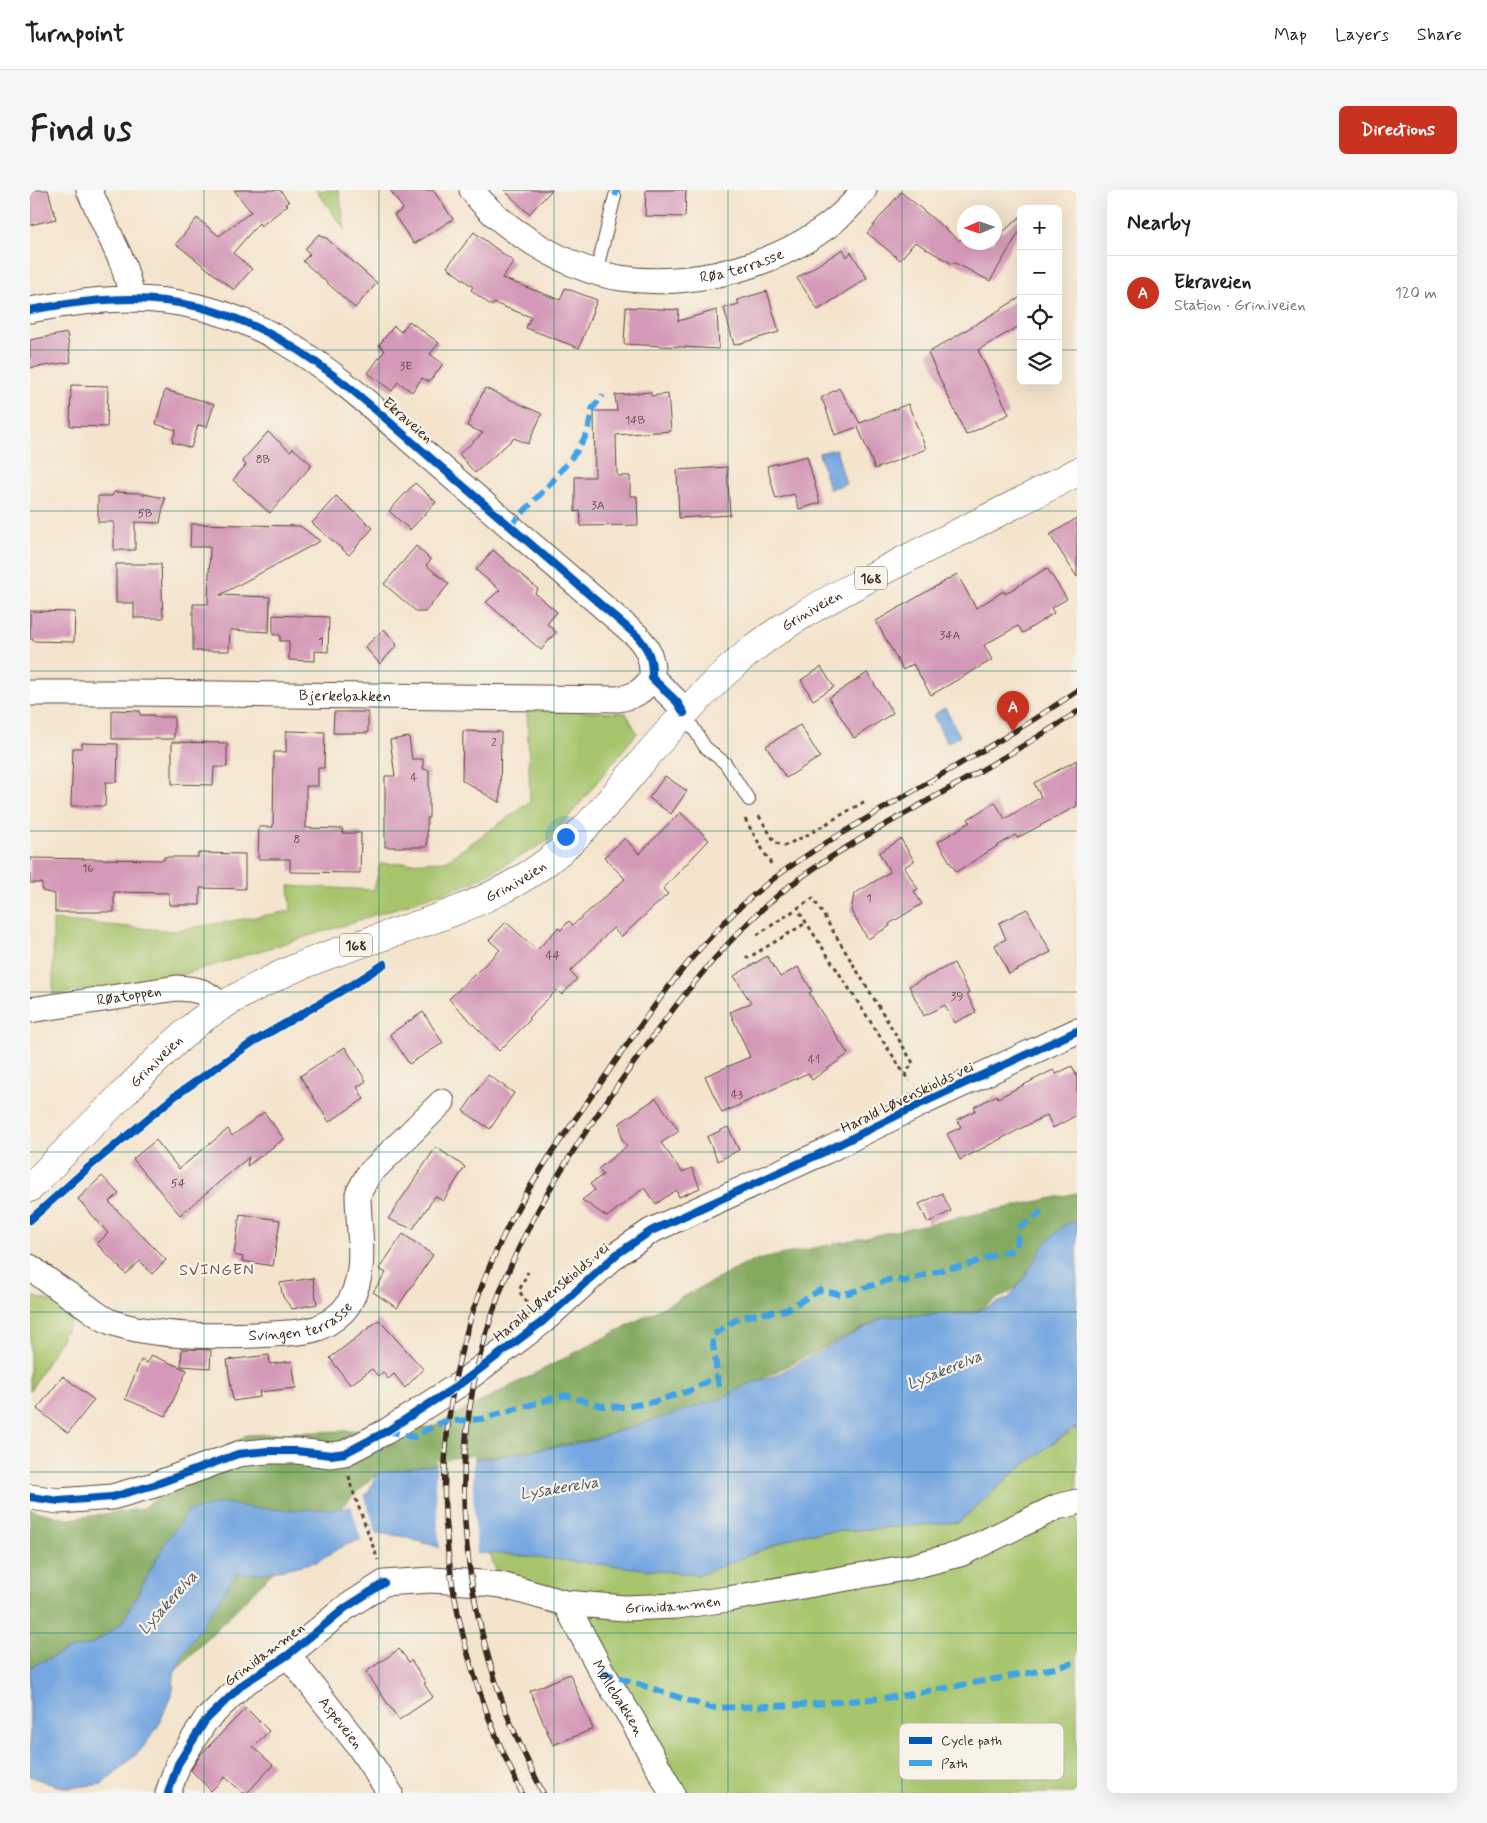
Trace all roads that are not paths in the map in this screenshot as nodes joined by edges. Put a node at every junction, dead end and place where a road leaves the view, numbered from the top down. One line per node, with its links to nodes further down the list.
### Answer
1 (89, 190): 6 (street)
2 (472, 190): 5 (street, Røa terrasse)
3 (864, 190): 5 (street, Røa terrasse)
4 (615, 196): 5 (lane)
5 (596, 272)
6 (133, 298): 7 (street, Ekraveien); 9 (street, Ekraveien)
7 (30, 310)
8 (1077, 472): 11 (main road, Griniveien / 168)
9 (652, 678): 10 (street, Bjerkebakken); 11 (street)
10 (30, 693)
11 (684, 713): 12 (lane); 13 (main road, Griniveien / 168)
12 (749, 800)
13 (222, 1007): 14 (street, Røatoppen); 17 (main road, Griniveien / 168)
14 (30, 1010)
15 (1077, 1031): 19 (street, Harald Løvenskiolds vei)
16 (442, 1102): 18 (street, Svingen terrasse)
17 (30, 1188)
18 (30, 1267)
19 (30, 1498)
20 (1077, 1502): 21 (street, Grinidammen)
21 (565, 1603): 22 (street, Grinidammen); 25 (street, Møllebakken)
22 (288, 1655): 23 (street, Grinidammen); 24 (street, Aspeveien)
23 (168, 1793)
24 (390, 1793)
25 (672, 1793)

